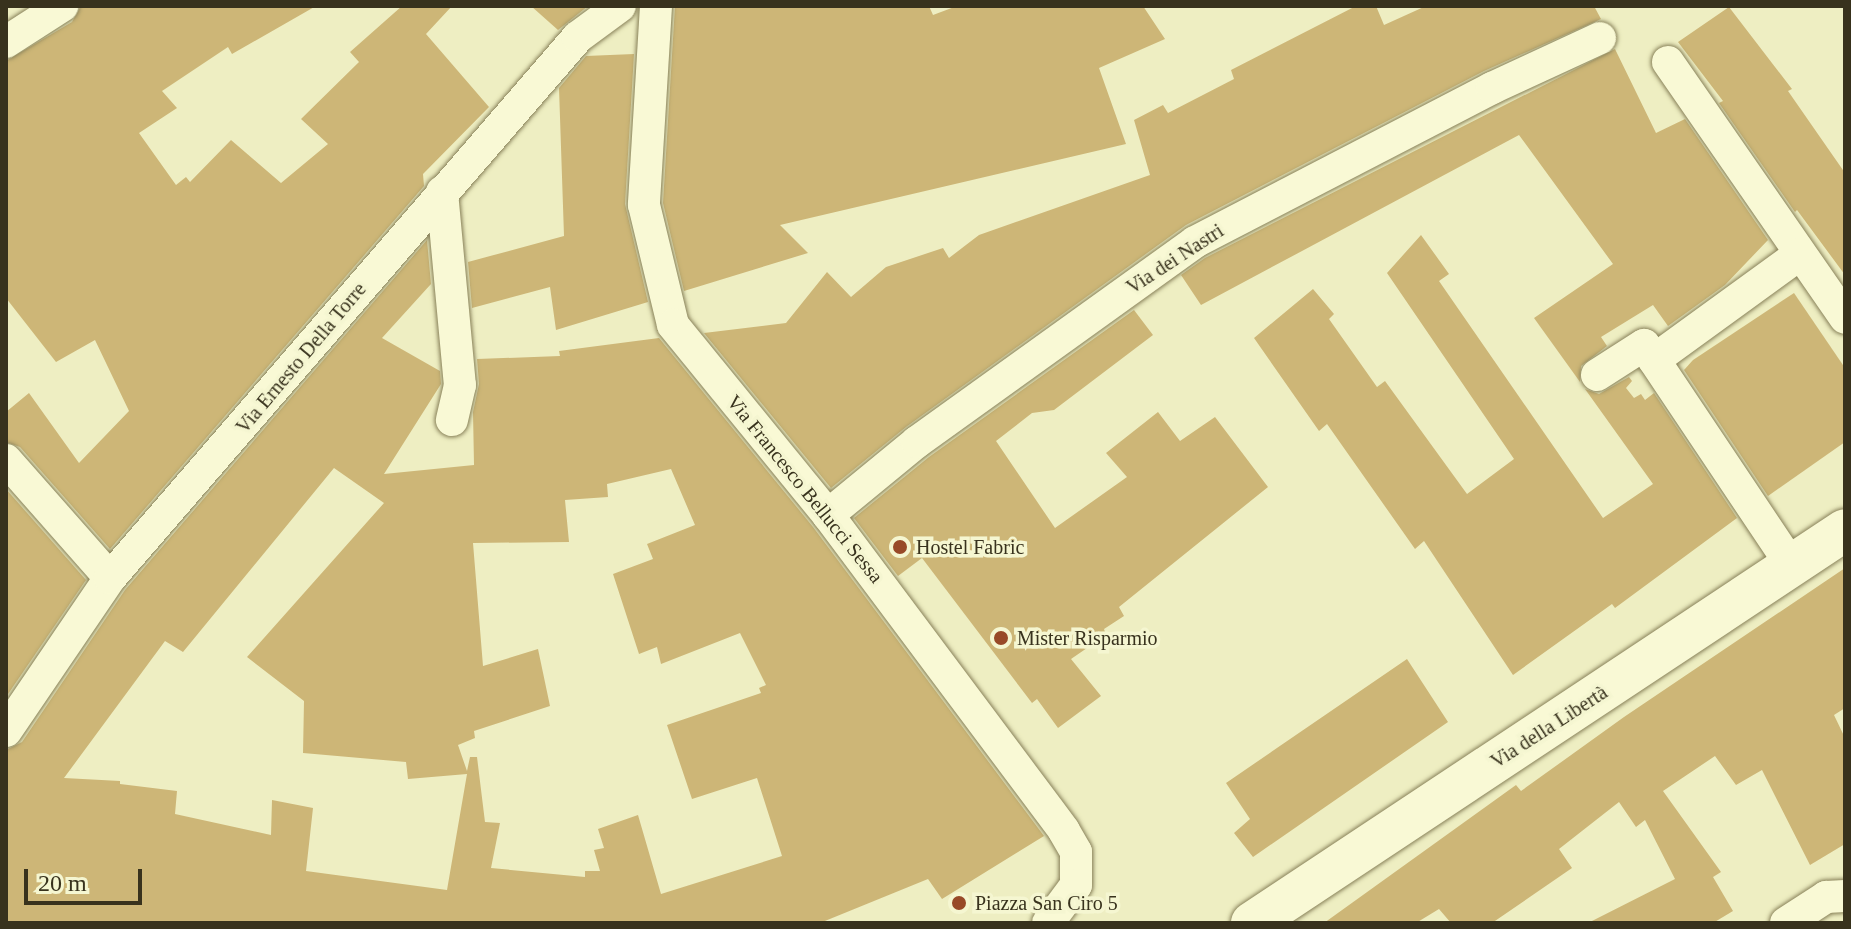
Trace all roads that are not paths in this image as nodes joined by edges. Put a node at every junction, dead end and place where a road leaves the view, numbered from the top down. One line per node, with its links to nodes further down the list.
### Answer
1 (62, 6): 5 (street)
2 (620, 6): 7 (street, Via Ernesto Della Torre)
3 (656, 6): 14 (street, Via Francesco Bellucci Sessa)
4 (1600, 38): 14 (street, Via dei Nastri)
5 (6, 42)
6 (1668, 62): 8 (street)
7 (442, 192): 12 (street); 17 (street, Via Ernesto Della Torre)
8 (1800, 254): 9 (street); 10 (street)
9 (1845, 318)
10 (1654, 360): 11 (street); 16 (street)
11 (1597, 375)
12 (452, 420)
13 (6, 460): 17 (street)
14 (828, 515): 20 (street, Via Francesco Bellucci Sessa)
15 (1845, 530): 16 (street, Via della Libertà)
16 (1792, 566): 21 (street, Via della Libertà)
17 (110, 578): 18 (street, Via Ernesto Della Torre)
18 (6, 731)
19 (1845, 896): 22 (street)
20 (1048, 923)
21 (1252, 923)
22 (1786, 923)

